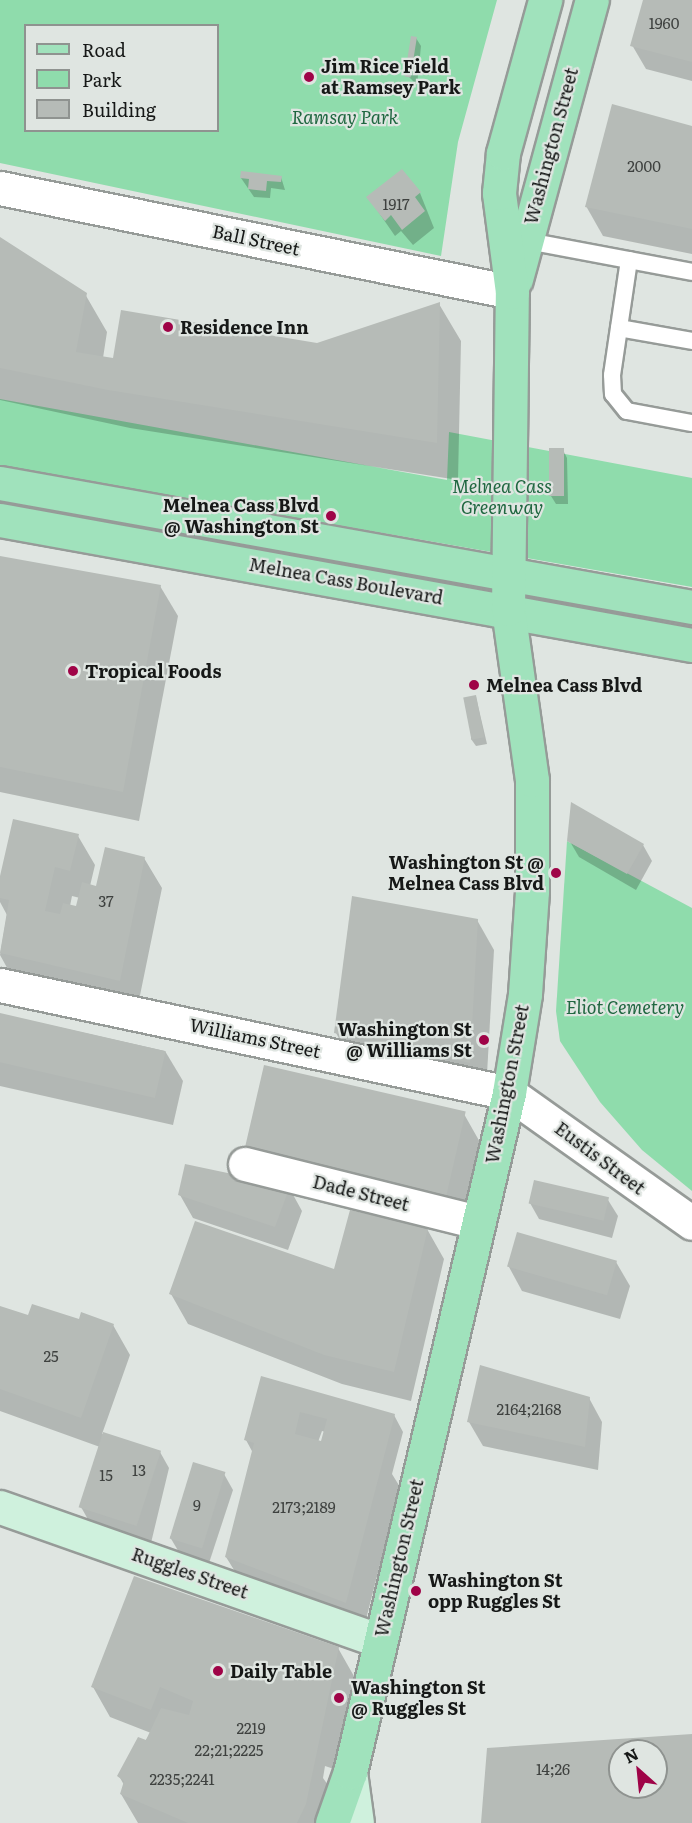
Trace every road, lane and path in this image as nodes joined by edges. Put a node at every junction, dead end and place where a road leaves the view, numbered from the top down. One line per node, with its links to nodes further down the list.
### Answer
1 (545, 0): 4 (main road, Washington Street)
2 (592, 0): 4 (main road, Washington Street)
3 (0, 188): 7 (street, Ball Street)
4 (515, 240): 5 (lane); 7 (main road, Washington Street)
5 (628, 260): 6 (lane); 8 (lane)
6 (692, 272)
7 (512, 292): 15 (main road, Washington Street)
8 (619, 328): 9 (lane); 10 (lane)
9 (692, 341)
10 (692, 423)
11 (0, 483): 13 (main road, Melnea Cass Boulevard)
12 (0, 520): 14 (main road, Melnea Cass Boulevard)
13 (211, 522): 14 (lane); 15 (main road, Melnea Cass Boulevard)
14 (203, 556): 17 (main road, Melnea Cass Boulevard)
15 (509, 571): 16 (main road, Melnea Cass Boulevard); 17 (main road, Washington Street)
16 (692, 607)
17 (508, 609): 18 (main road, Melnea Cass Boulevard); 20 (main road, Washington Street)
18 (692, 645)
19 (0, 985): 20 (street, Williams Street)
20 (509, 1093): 22 (main road, Washington Street); 23 (street, Eustis Street)
21 (245, 1164): 22 (street, Dade Street)
22 (478, 1222): 25 (main road, Washington Street)
23 (692, 1222)
24 (0, 1506): 25 (main road, Ruggles Street)
25 (380, 1641): 26 (main road, Washington Street)
26 (350, 1772): 27 (main road, Washington Street); 28 (main road)
27 (332, 1823)
28 (357, 1823)

